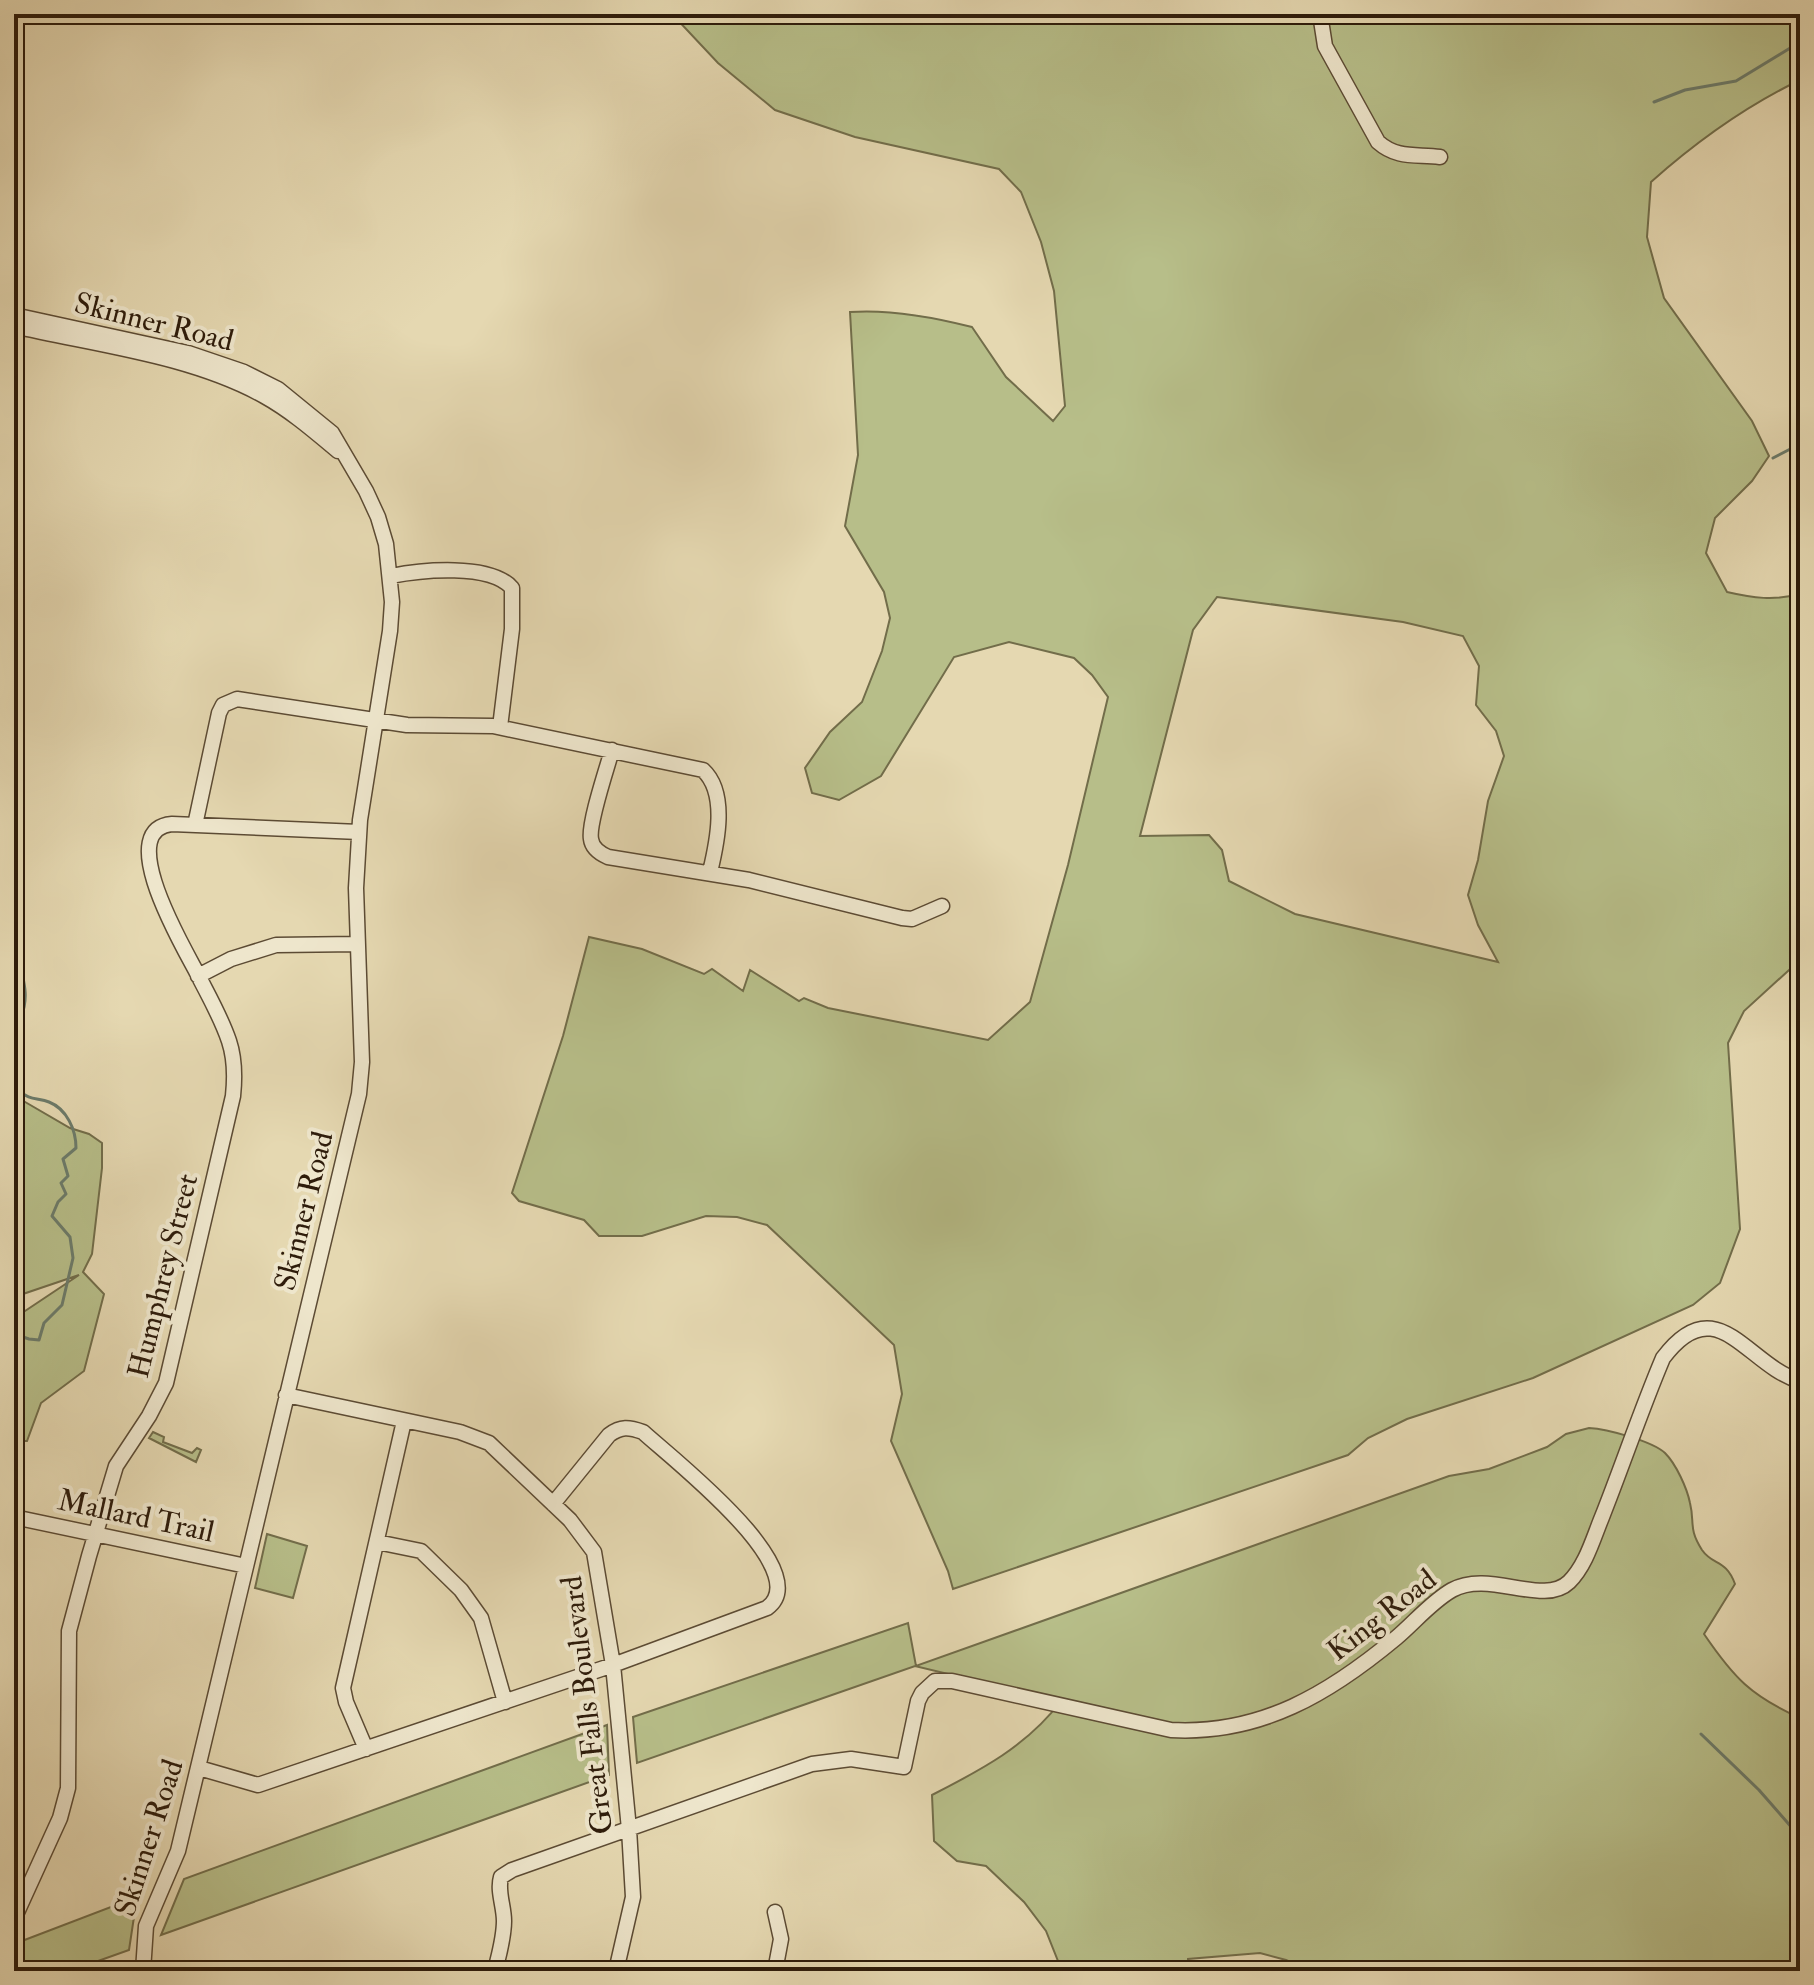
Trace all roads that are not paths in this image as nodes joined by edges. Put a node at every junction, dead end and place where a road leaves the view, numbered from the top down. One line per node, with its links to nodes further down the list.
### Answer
1 (1320, 14): 2 (street)
2 (1440, 157)
3 (14, 315): 5 (street, Skinner Road)
4 (14, 326): 5 (street, Skinner Road)
5 (344, 457): 6 (street, Skinner Road)
6 (391, 576): 7 (street, Skinner Road); 8 (street)
7 (376, 721): 8 (street); 10 (street); 11 (street, Skinner Road)
8 (500, 727): 9 (street)
9 (612, 750): 12 (street); 12 (street)
10 (195, 825): 11 (street); 15 (street, Humphrey Street)
11 (359, 832): 14 (street, Skinner Road)
12 (710, 872): 13 (street)
13 (942, 906)
14 (358, 944): 15 (street); 17 (street, Skinner Road)
15 (198, 976): 21 (street, Humphrey Street)
16 (1800, 1381): 28 (street, King Road)
17 (286, 1395): 18 (street, Great Falls Boulevard); 23 (street, Skinner Road)
18 (404, 1421): 19 (street, Great Falls Boulevard); 22 (street)
19 (553, 1504): 24 (street, Great Falls Boulevard); 24 (street)
20 (14, 1517): 21 (street, Mallard Trail)
21 (95, 1535): 23 (street, Mallard Trail); 30 (street, Humphrey Street)
22 (377, 1542): 25 (street); 26 (street)
23 (246, 1566): 27 (street, Skinner Road)
24 (613, 1665): 25 (street); 28 (street, Great Falls Boulevard)
25 (505, 1702): 26 (street)
26 (366, 1749): 27 (street)
27 (199, 1768): 31 (street, Skinner Road)
28 (629, 1829): 32 (street); 33 (street, Great Falls Boulevard)
29 (775, 1912): 34 (street)
30 (14, 1919)
31 (143, 1971)
32 (495, 1971)
33 (616, 1971)
34 (775, 1971)

